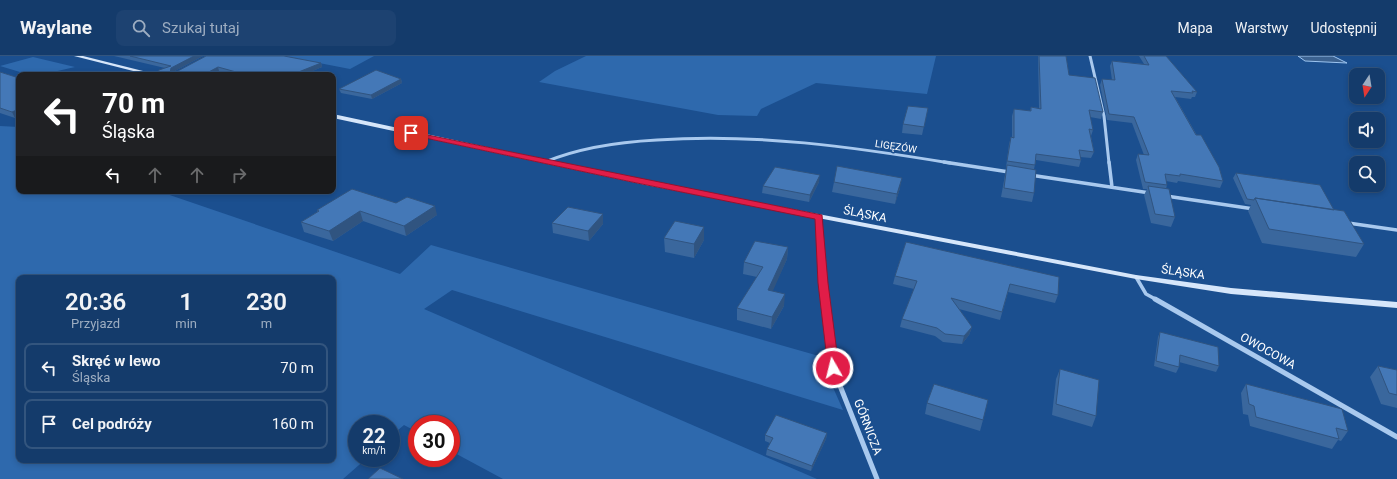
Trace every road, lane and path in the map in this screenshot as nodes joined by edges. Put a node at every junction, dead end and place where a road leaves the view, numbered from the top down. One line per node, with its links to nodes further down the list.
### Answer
1 (77, 56): 3 (main road)
2 (1090, 56): 8 (street)
3 (144, 72)
4 (336, 117): 5 (main road, ŚLĄSKA)
5 (545, 162): 6 (street, LIGĘZÓW); 12 (main road, ŚLĄSKA)
6 (1011, 172)
7 (1027, 174): 8 (street)
8 (1112, 187): 9 (street)
9 (1157, 194)
10 (1165, 196): 11 (street)
11 (1256, 210)
12 (819, 217): 15 (main road, ŚLĄSKA); 18 (street, GÓRNICZA)
13 (1342, 222): 14 (street)
14 (1397, 230)
15 (1136, 277): 16 (main road, ŚLĄSKA); 17 (street, OWOCOWA)
16 (1397, 304)
17 (1397, 436)
18 (877, 479)

